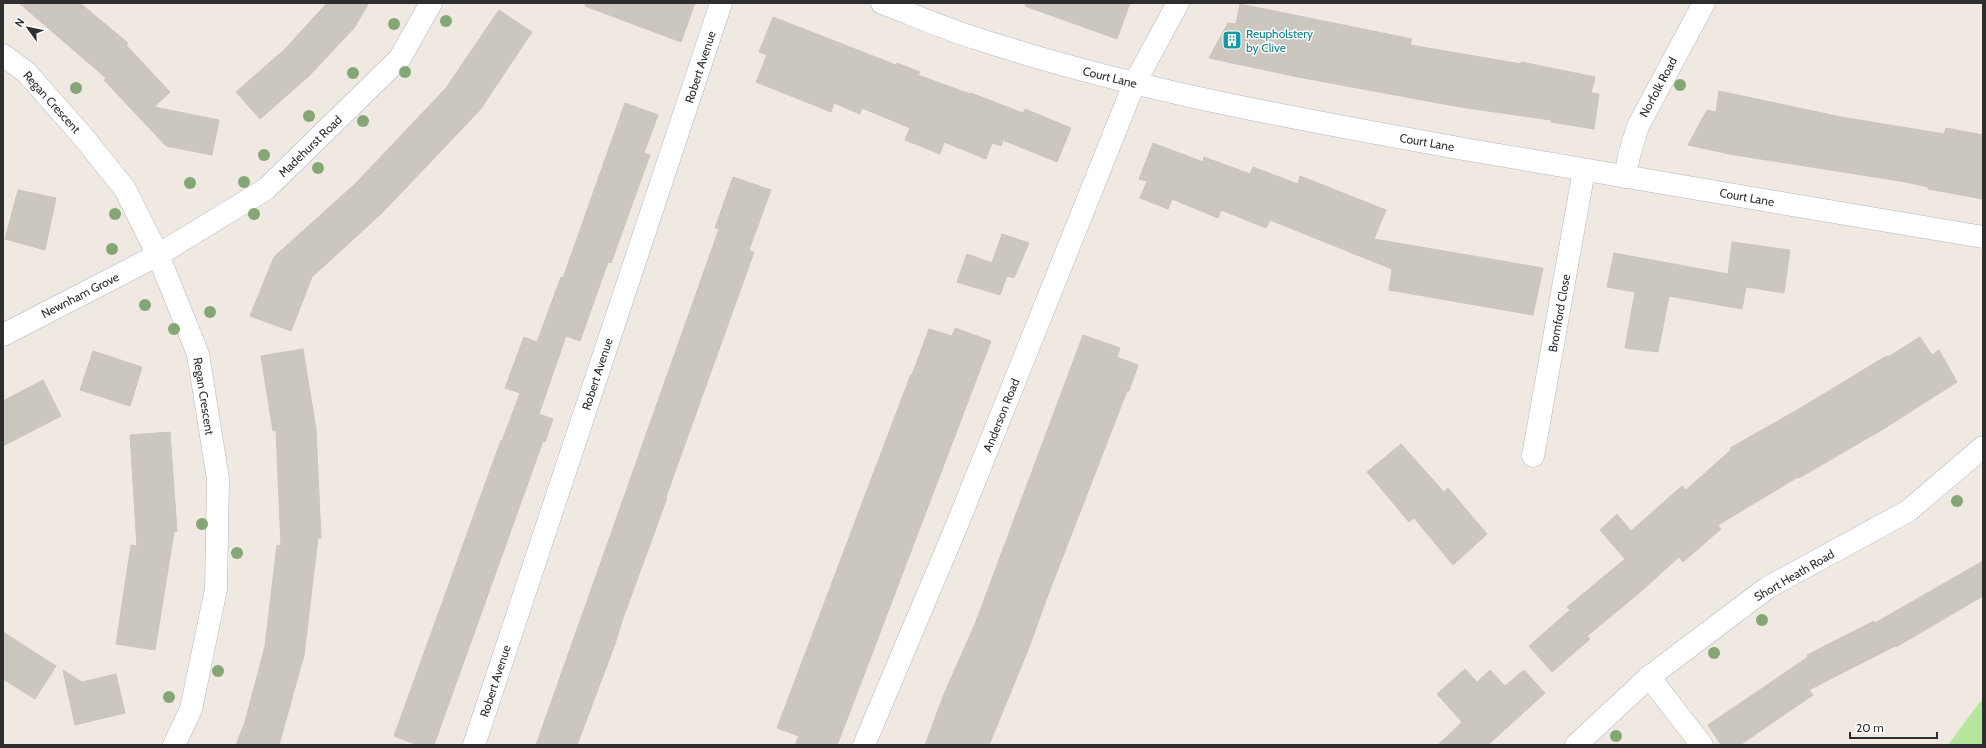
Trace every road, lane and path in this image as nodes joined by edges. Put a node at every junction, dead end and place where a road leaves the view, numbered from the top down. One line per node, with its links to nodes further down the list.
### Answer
1 (431, 3): 11 (street, Madehurst Road)
2 (721, 3): 17 (street, Robert Avenue)
3 (882, 3): 7 (street, Court Lane)
4 (1178, 3): 7 (street, Anderson Road)
5 (1704, 3): 9 (street, Norfolk Road)
6 (3, 54): 11 (street, Regan Crescent)
7 (1134, 84): 8 (street, Court Lane); 18 (street, Anderson Road)
8 (1584, 170): 9 (street, Court Lane); 14 (street, Bromford Close)
9 (1625, 176): 10 (street, Court Lane)
10 (1983, 237)
11 (158, 255): 12 (street, Newnham Grove); 16 (street, Regan Crescent)
12 (3, 335)
13 (1983, 447): 15 (street, Short Heath Road)
14 (1533, 456)
15 (1649, 677): 19 (street, Short Heath Road); 20 (street)
16 (174, 745)
17 (474, 745)
18 (864, 745)
19 (1576, 745)
20 (1702, 745)

